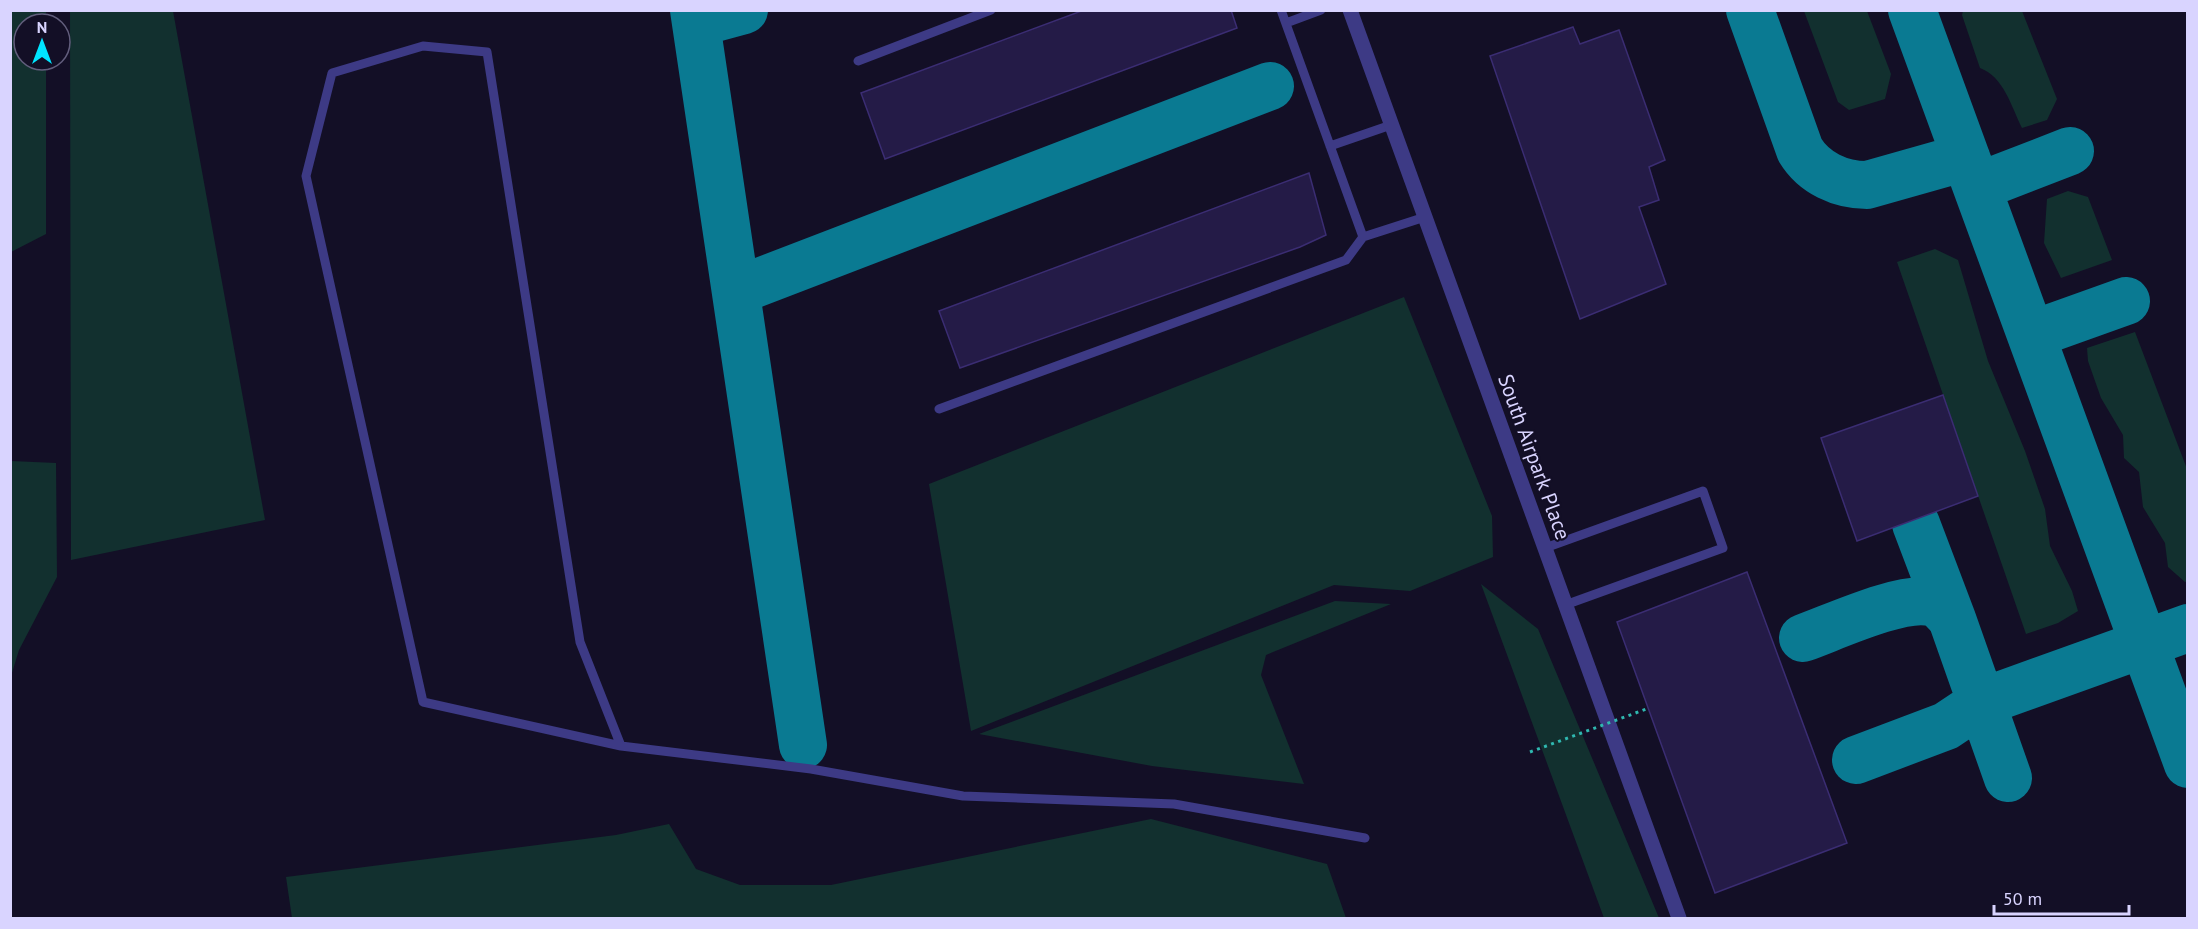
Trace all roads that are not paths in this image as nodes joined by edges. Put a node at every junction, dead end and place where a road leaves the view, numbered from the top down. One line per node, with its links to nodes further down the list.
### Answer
1 (991, 10): 6 (lane)
2 (1281, 10): 5 (lane)
3 (1321, 10): 5 (lane)
4 (1350, 10): 7 (street, South Airpark Place)
5 (1286, 24): 8 (lane)
6 (858, 61)
7 (1391, 125): 8 (lane); 9 (street, South Airpark Place)
8 (1330, 146): 10 (lane)
9 (1425, 217): 10 (lane); 12 (street, South Airpark Place)
10 (1364, 237): 11 (lane)
11 (939, 409)
12 (1545, 548): 13 (street, South Airpark Place); 13 (lane)
13 (1565, 605): 16 (street, South Airpark Place)
14 (621, 746): 14 (lane); 15 (lane)
15 (1365, 838)
16 (1679, 918)

